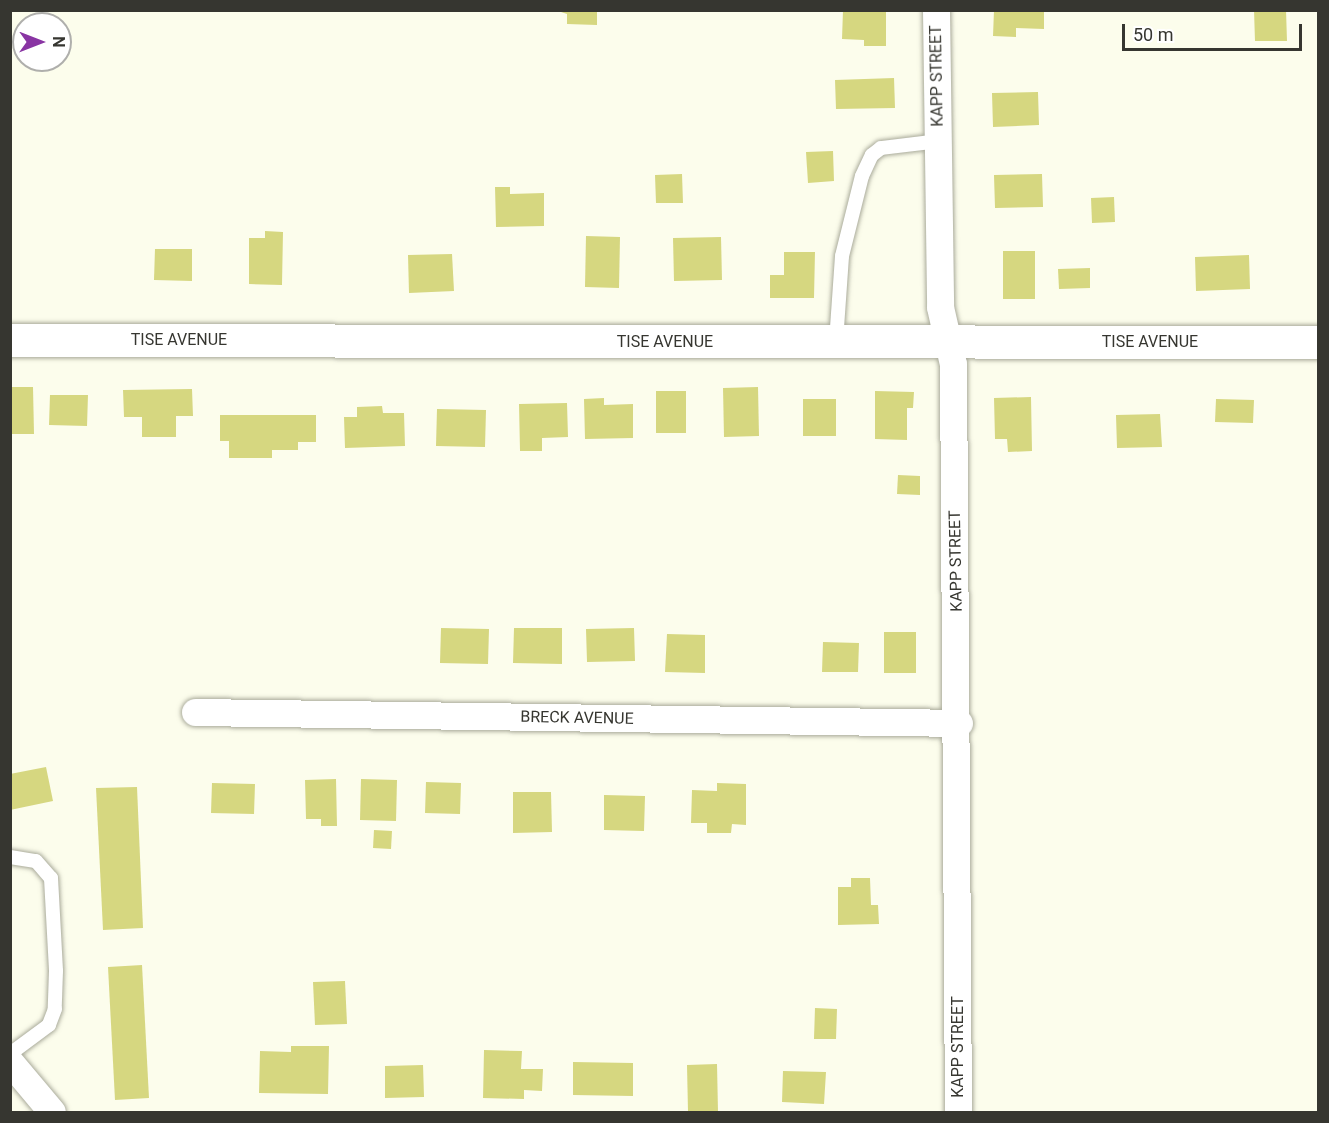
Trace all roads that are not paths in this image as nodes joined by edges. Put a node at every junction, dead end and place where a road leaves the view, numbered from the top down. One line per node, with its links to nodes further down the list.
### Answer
1 (936, 10): 2 (street, KAPP STREET)
2 (939, 141): 4 (lane); 6 (street, KAPP STREET)
3 (10, 340): 4 (street, TISE AVENUE)
4 (836, 342): 6 (street, TISE AVENUE)
5 (1318, 342): 6 (street, TISE AVENUE)
6 (947, 343): 8 (street, KAPP STREET)
7 (195, 712): 8 (street, BRECK AVENUE)
8 (959, 723): 13 (street, KAPP STREET)
9 (10, 857): 10 (lane)
10 (10, 1054)
11 (10, 1062): 12 (street)
12 (51, 1113)
13 (958, 1113)

